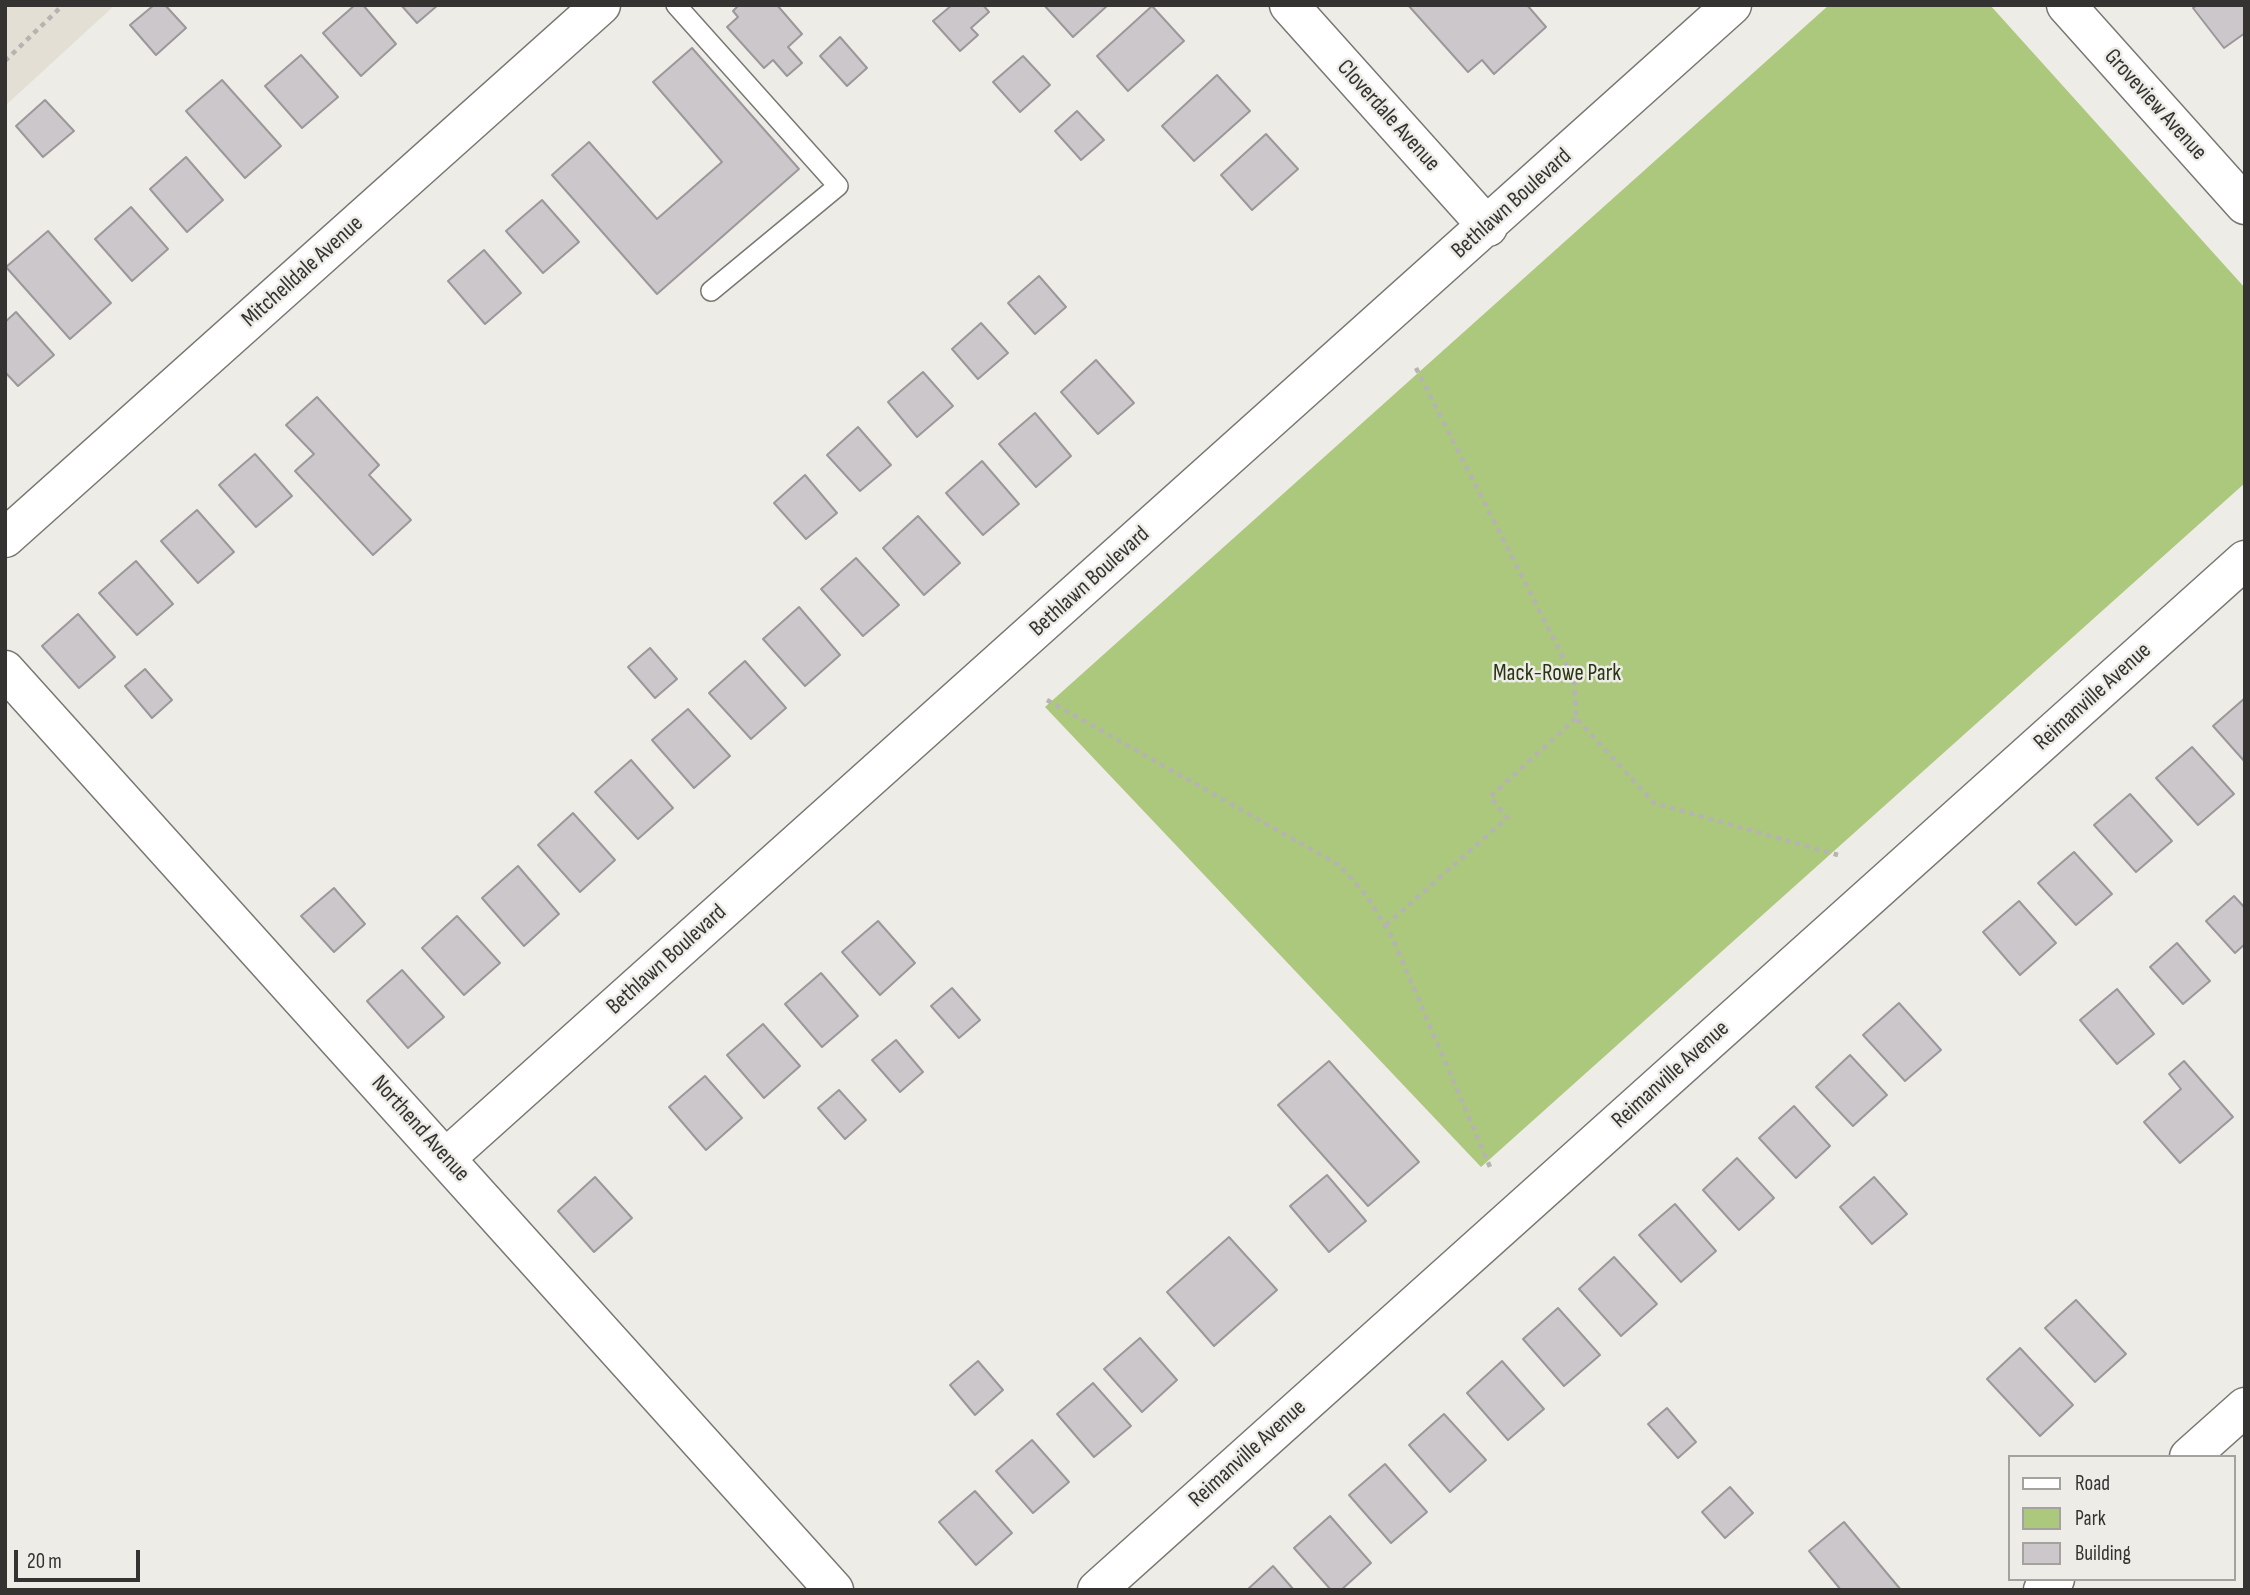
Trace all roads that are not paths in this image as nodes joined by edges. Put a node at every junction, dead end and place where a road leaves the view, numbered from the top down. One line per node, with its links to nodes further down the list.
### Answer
1 (601, 5): 9 (street, Mitchelldale Avenue)
2 (676, 5): 8 (lane)
3 (1289, 5): 7 (street, Cloverdale Avenue)
4 (1732, 5): 7 (street, Bethlawn Boulevard)
5 (2066, 5): 6 (street, Groveview Avenue)
6 (2245, 205)
7 (1488, 227): 12 (street, Bethlawn Boulevard)
8 (711, 291)
9 (5, 538)
10 (2245, 560): 16 (street, Reimanville Avenue)
11 (5, 670): 12 (street, Northend Avenue)
12 (446, 1158): 15 (street, Northend Avenue)
13 (2245, 1406): 14 (street)
14 (2191, 1455)
15 (834, 1590)
16 (1097, 1590)

